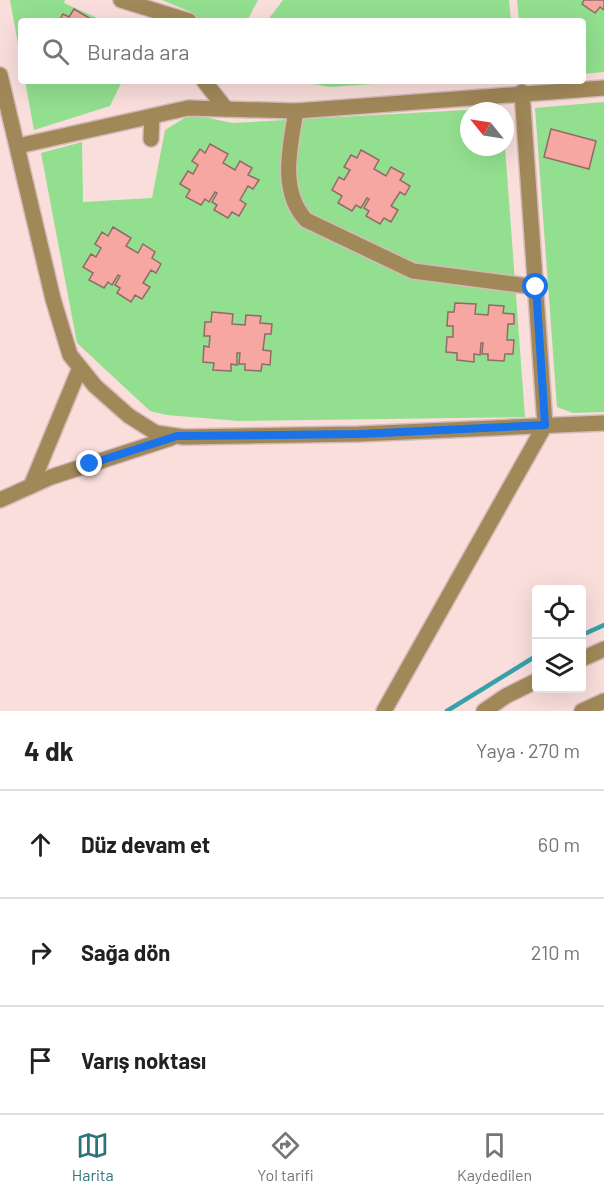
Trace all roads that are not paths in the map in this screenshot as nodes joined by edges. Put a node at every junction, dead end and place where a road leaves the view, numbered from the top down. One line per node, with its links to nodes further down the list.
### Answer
1 (121, 0): 2 (street)
2 (179, 18)
3 (0, 75): 7 (street)
4 (206, 84): 8 (street)
5 (604, 88): 6 (street)
6 (522, 92): 9 (street); 13 (street)
7 (2, 102): 12 (street)
8 (226, 109): 9 (street); 10 (street)
9 (296, 111): 13 (street)
10 (152, 117): 11 (street); 12 (street)
11 (152, 139)
12 (18, 146): 14 (street)
13 (536, 287): 16 (street)
14 (79, 370): 17 (street); 18 (street)
15 (604, 423): 16 (street)
16 (545, 425): 17 (street); 24 (street)
17 (177, 436): 18 (street)
18 (31, 486): 19 (street)
19 (0, 500)
20 (604, 649): 21 (street)
21 (586, 657)
22 (532, 683): 25 (street)
23 (604, 701): 26 (street)
24 (384, 711)
25 (484, 711)
26 (582, 711)

